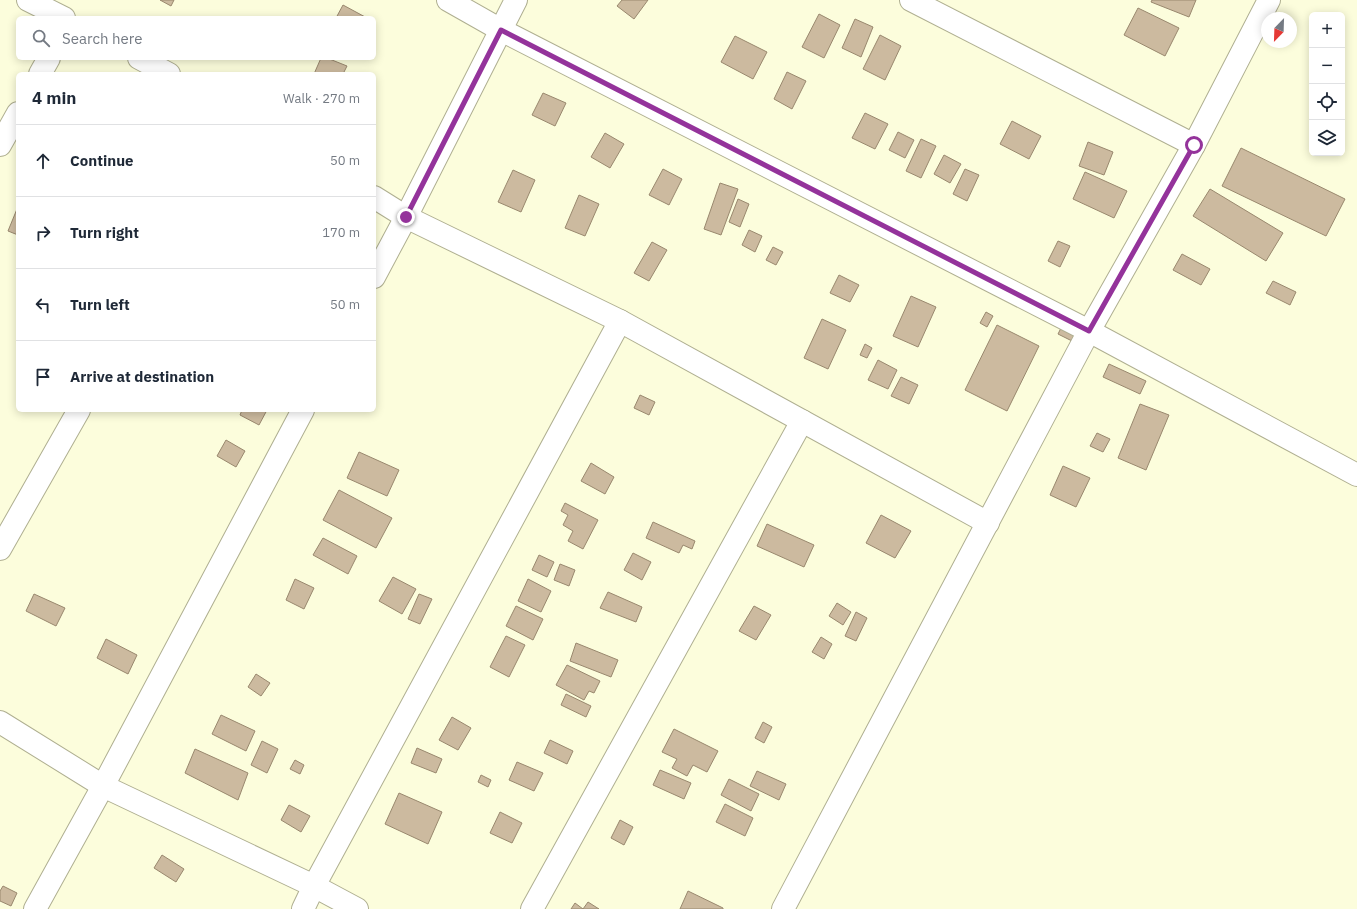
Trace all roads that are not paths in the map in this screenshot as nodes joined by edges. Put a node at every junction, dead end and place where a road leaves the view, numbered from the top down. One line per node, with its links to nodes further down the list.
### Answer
1 (28, 0): 6 (street)
2 (448, 0): 7 (street)
3 (516, 0): 7 (street)
4 (911, 0): 14 (street)
5 (1269, 0): 14 (street)
6 (60, 16)
7 (501, 30): 16 (street); 19 (street)
8 (48, 60): 10 (street)
9 (143, 60): 11 (street)
10 (41, 72)
11 (165, 72)
12 (16, 117): 13 (street)
13 (0, 145)
14 (1194, 145): 19 (street)
15 (376, 198): 16 (street)
16 (406, 217): 17 (street); 18 (street)
17 (376, 273)
18 (620, 321): 22 (street); 28 (street)
19 (1089, 331): 23 (street); 24 (street)
20 (78, 412): 25 (street)
21 (302, 412): 27 (street)
22 (802, 421): 24 (street); 32 (street)
23 (1357, 475)
24 (988, 523): 33 (street)
25 (0, 550)
26 (0, 722): 27 (street)
27 (103, 786): 28 (street); 29 (street)
28 (314, 886): 30 (street); 31 (street)
29 (35, 909)
30 (303, 909)
31 (357, 909)
32 (532, 909)
33 (782, 909)

